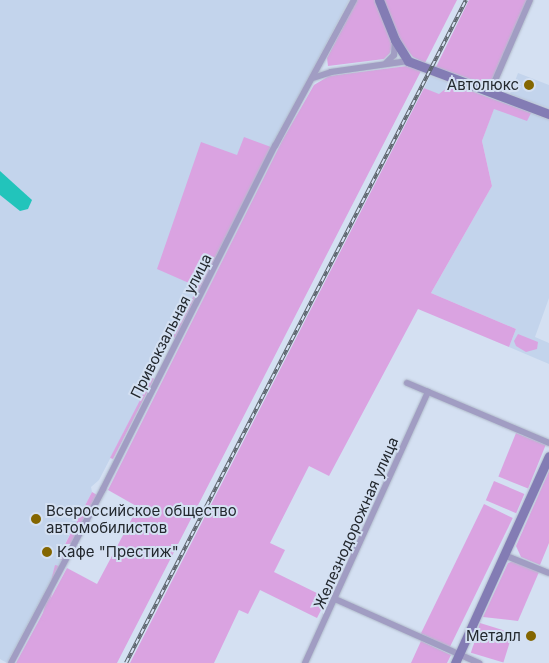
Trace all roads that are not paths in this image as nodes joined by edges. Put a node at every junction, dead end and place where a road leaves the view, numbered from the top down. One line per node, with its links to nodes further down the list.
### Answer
1 (354, 0): 7 (street, Привокзальная улица)
2 (380, 0): 4 (main road)
3 (530, 0): 8 (street)
4 (395, 40): 5 (main road); 6 (street)
5 (408, 61): 6 (street); 8 (main road)
6 (385, 64): 7 (street)
7 (313, 78): 18 (street, Привокзальная улица)
8 (490, 92): 9 (main road)
9 (549, 114)
10 (407, 384): 11 (street)
11 (428, 392): 12 (street); 16 (street, Железнодорожная улица)
12 (549, 443)
13 (549, 456): 14 (main road)
14 (504, 555): 15 (street); 17 (main road)
15 (549, 573)
16 (335, 599): 17 (street); 19 (street, Железнодорожная улица)
17 (457, 659): 20 (street)
18 (11, 663)
19 (305, 663)
20 (479, 663)

